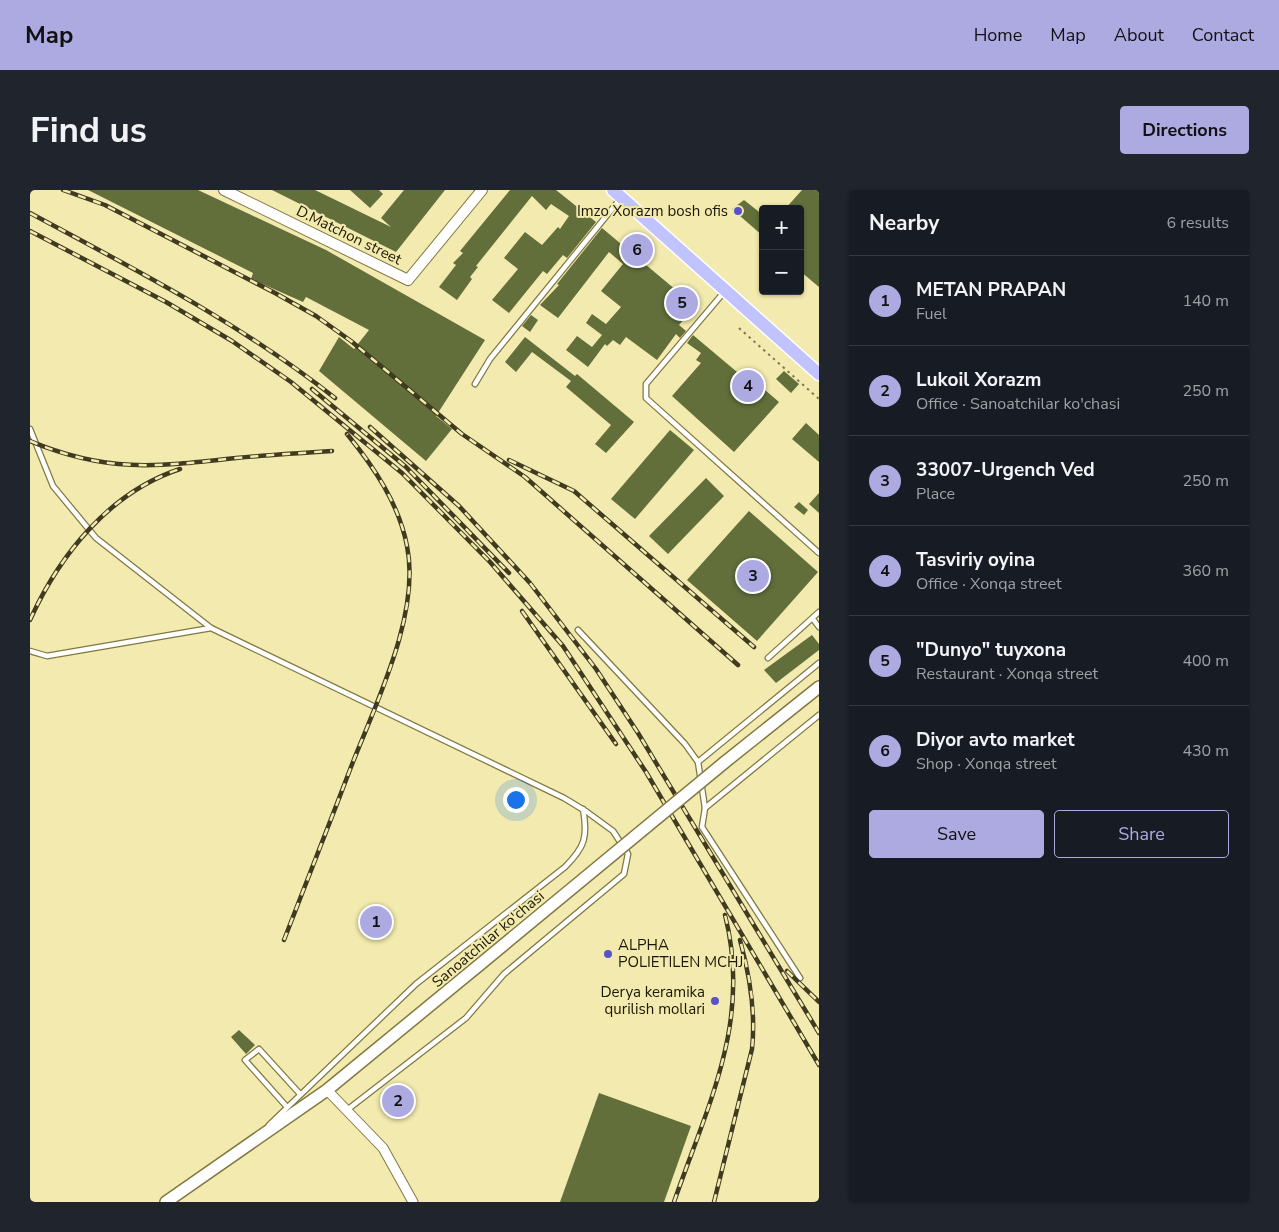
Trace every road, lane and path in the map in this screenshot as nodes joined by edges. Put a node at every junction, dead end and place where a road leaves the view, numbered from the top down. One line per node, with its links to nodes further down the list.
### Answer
1 (224, 190): 2 (street, D.Matchon street)
2 (482, 190)
3 (618, 194): 4 (main road); 7 (lane)
4 (726, 290): 6 (main road); 10 (lane)
5 (739, 328): 8 (path)
6 (819, 374)
7 (475, 384)
8 (819, 399)
9 (30, 429): 14 (lane)
10 (819, 553)
11 (819, 612): 12 (lane)
12 (813, 619): 13 (lane); 17 (lane)
13 (819, 627)
14 (211, 628): 16 (lane); 23 (lane)
15 (578, 630): 21 (lane)
16 (30, 651)
17 (768, 658)
18 (819, 663): 21 (lane)
19 (819, 687): 25 (main road, Sanoatchilar ko'chasi, bridge)
20 (819, 715): 22 (lane)
21 (698, 762): 22 (lane)
22 (706, 808): 24 (lane)
23 (583, 809): 26 (lane); 28 (lane)
24 (800, 978)
25 (327, 1090): 28 (street); 29 (main road, Sanoatchilar ko'chasi)
26 (300, 1094): 27 (lane); 27 (lane)
27 (287, 1107): 29 (lane)
28 (347, 1110): 31 (street)
29 (240, 1153): 30 (main road, Sanoatchilar ko'chasi)
30 (166, 1202)
31 (414, 1202)

